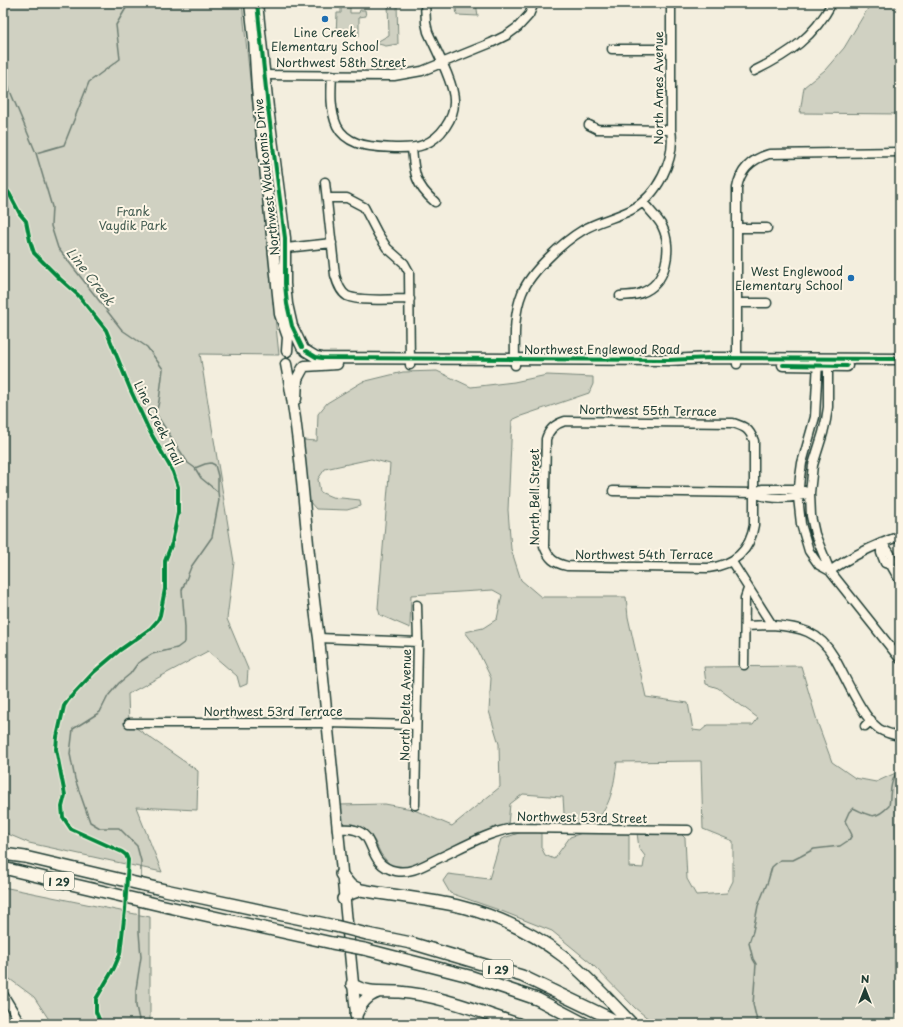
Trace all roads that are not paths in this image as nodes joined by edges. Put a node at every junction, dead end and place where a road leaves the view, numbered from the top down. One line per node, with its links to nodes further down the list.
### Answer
1 (250, 3): 11 (main road, Northwest Waukomis Drive)
2 (257, 3): 11 (main road, Northwest Waukomis Drive)
3 (425, 3): 9 (street)
4 (534, 3): 9 (street, Northwest 58th Street)
5 (671, 3): 8 (street, North Ames Avenue)
6 (832, 3): 10 (street)
7 (612, 49): 8 (street)
8 (670, 49): 14 (street, North Ames Avenue)
9 (442, 63): 12 (street, Northwest 58th Street); 15 (street)
10 (754, 70)
11 (260, 74): 12 (street, Northwest 58th Street); 24 (main road, Northwest Waukomis Drive); 30 (main road, Northwest Waukomis Drive)
12 (332, 75): 15 (street)
13 (589, 125): 14 (street)
14 (671, 130): 20 (street, North Ames Avenue)
15 (412, 148): 19 (street)
16 (900, 152): 21 (street)
17 (325, 182): 18 (street)
18 (327, 198): 23 (street); 26 (street)
19 (435, 202)
20 (643, 202): 25 (street); 34 (street, North Ames Avenue)
21 (737, 228): 22 (street); 27 (street)
22 (767, 228)
23 (332, 243): 24 (street); 26 (street)
24 (286, 248): 29 (main road, Northwest Waukomis Drive)
25 (620, 296)
26 (410, 299): 32 (street)
27 (738, 303): 28 (street); 33 (street)
28 (767, 303)
29 (304, 349): 30 (main road); 32 (main road, Northwest Englewood Road); 38 (main road)
30 (287, 351): 36 (main road)
31 (900, 360): 35 (main road, Northwest Englewood Road)
32 (410, 361): 34 (main road, Northwest Englewood Road); 38 (main road, Northwest Englewood Road)
33 (737, 361): 34 (main road, Northwest Englewood Road); 35 (main road, Northwest Englewood Road)
34 (515, 362)
35 (823, 362): 37 (main road, Northwest Englewood Road); 43 (street); 44 (street)
36 (286, 364): 38 (main road); 39 (main road)
37 (900, 366)
38 (304, 367): 39 (main road)
39 (295, 419): 56 (main road)
40 (552, 428): 42 (street, Northwest 55th Terrace); 48 (street, North Bell Street)
41 (613, 491): 42 (street)
42 (754, 493): 43 (street); 47 (street)
43 (798, 493): 44 (street); 49 (street)
44 (810, 493): 49 (street)
45 (900, 536): 46 (street)
46 (880, 543): 49 (street); 50 (street)
47 (732, 562): 48 (street, Northwest 54th Terrace); 52 (street)
48 (556, 563)
49 (830, 571): 58 (street)
50 (897, 572): 51 (street)
51 (900, 581)
52 (748, 589): 54 (street); 55 (street)
53 (417, 605): 57 (street, North Delta Avenue)
54 (772, 625): 55 (street); 60 (street)
55 (745, 626): 59 (street)
56 (318, 638): 57 (street); 62 (main road)
57 (418, 642): 63 (street, North Delta Avenue)
58 (900, 659)
59 (744, 665)
60 (871, 720): 64 (street); 65 (street)
61 (129, 723): 62 (street, Northwest 53rd Terrace)
62 (327, 723): 63 (street, Northwest 53rd Terrace); 67 (main road)
63 (416, 725): 66 (street, North Delta Avenue)
64 (864, 726)
65 (900, 736)
66 (415, 805)
67 (337, 829): 68 (street, Northwest 53rd Street); 73 (main road)
68 (688, 830)
69 (3, 848): 71 (highway, I 29)
70 (3, 854): 71 (highway)
71 (25, 857): 83 (highway, I 29, bridge)
72 (3, 868): 82 (highway, I 29, bridge)
73 (341, 874): 74 (highway); 75 (main road)
74 (360, 890): 75 (highway); 84 (highway)
75 (343, 899): 76 (main road)
76 (352, 984): 77 (highway); 79 (main road)
77 (379, 992): 79 (highway); 81 (highway)
78 (3, 994): 80 (street)
79 (356, 1020)
80 (21, 1024)
81 (518, 1024)
82 (585, 1024)
83 (622, 1024)
84 (632, 1024)

